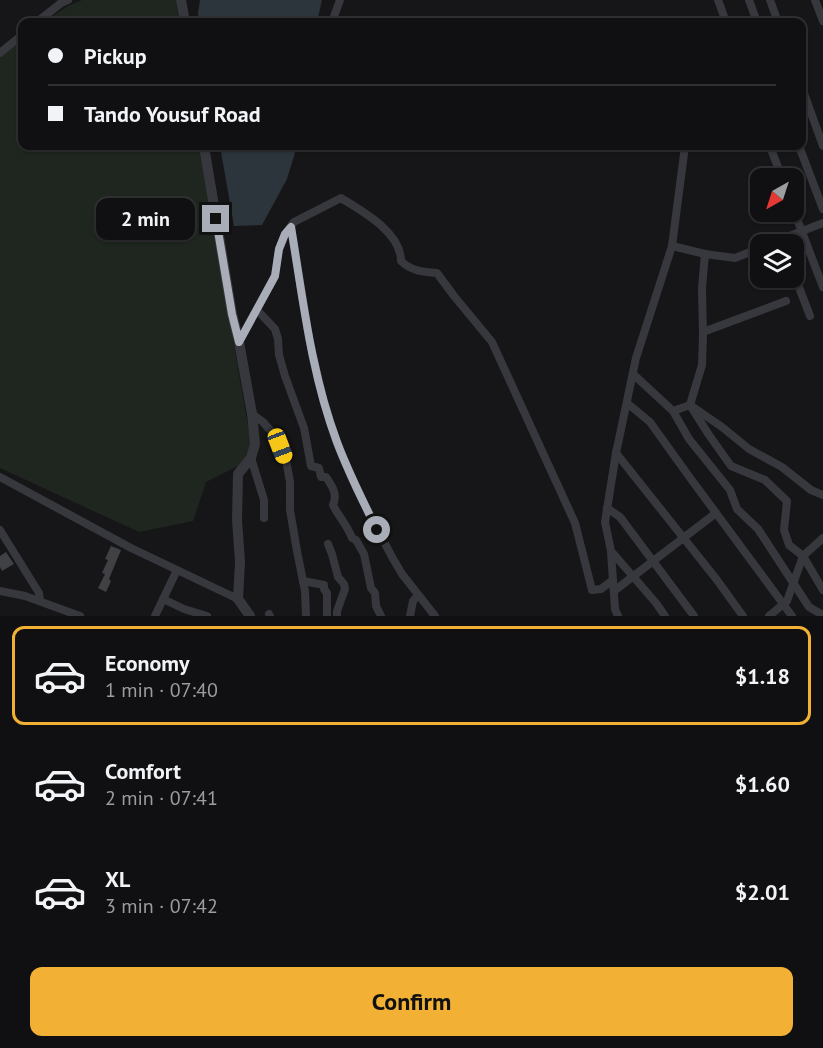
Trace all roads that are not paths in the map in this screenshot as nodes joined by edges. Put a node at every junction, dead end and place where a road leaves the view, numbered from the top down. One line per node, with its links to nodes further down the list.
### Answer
1 (181, 0): 9 (street)
2 (339, 0): 10 (street)
3 (717, 0): 11 (street)
4 (749, 0): 12 (street)
5 (770, 0): 13 (street)
6 (815, 0): 14 (street)
7 (62, 1): 8 (street)
8 (42, 18)
9 (184, 18)
10 (333, 18)
11 (724, 18)
12 (756, 18)
13 (777, 18)
14 (823, 21)
15 (18, 38): 16 (street)
16 (0, 52)
17 (806, 99): 18 (street)
18 (823, 146)
19 (205, 150): 39 (street)
20 (684, 150): 30 (street)
21 (772, 150): 23 (street)
22 (801, 150): 24 (street)
23 (778, 168)
24 (823, 209)
25 (798, 222): 28 (street)
26 (823, 223): 28 (street)
27 (291, 227): 36 (street); 61 (street); 67 (street)
28 (801, 232): 29 (street); 33 (street)
29 (797, 234)
30 (672, 246): 32 (street); 40 (street)
31 (750, 252): 32 (street)
32 (705, 254): 38 (street)
33 (823, 287)
34 (799, 288): 37 (street)
35 (786, 301): 38 (street)
36 (256, 310): 39 (street); 80 (street)
37 (810, 316)
38 (703, 332): 42 (street)
39 (239, 342): 44 (street)
40 (633, 374): 41 (street); 43 (street)
41 (627, 403): 45 (street); 50 (street)
42 (690, 405): 43 (street); 48 (street); 57 (street)
43 (673, 411): 63 (street)
44 (252, 414): 46 (street); 62 (street)
45 (616, 453): 49 (street); 53 (street)
46 (251, 458): 51 (street); 69 (street)
47 (0, 477): 59 (street)
48 (823, 495)
49 (607, 508): 56 (street); 58 (street)
50 (716, 513): 53 (street); 71 (street)
51 (264, 518)
52 (0, 530): 70 (street)
53 (683, 537): 58 (street); 86 (street)
54 (823, 538): 57 (street)
55 (328, 544): 79 (street)
56 (611, 551): 60 (street); 61 (street)
57 (803, 556): 63 (street); 64 (street)
58 (653, 561): 60 (street); 85 (street)
59 (177, 570): 68 (street); 69 (street)
60 (633, 576): 66 (street); 84 (street)
61 (613, 580): 66 (street)
62 (303, 581): 77 (street); 78 (street)
63 (793, 585): 71 (street); 72 (street)
64 (823, 590)
65 (0, 591): 70 (street)
66 (614, 591): 83 (street)
67 (418, 595): 81 (street); 82 (street)
68 (163, 599): 74 (street); 75 (street)
69 (238, 599): 76 (street)
70 (40, 601): 73 (street)
71 (783, 604): 87 (street); 88 (street)
72 (823, 615)
73 (80, 616)
74 (155, 616)
75 (207, 616)
76 (250, 616)
77 (306, 616)
78 (327, 616)
79 (337, 616)
80 (381, 616)
81 (410, 616)
82 (435, 616)
83 (618, 616)
84 (665, 616)
85 (694, 616)
86 (743, 616)
87 (769, 616)
88 (792, 616)

